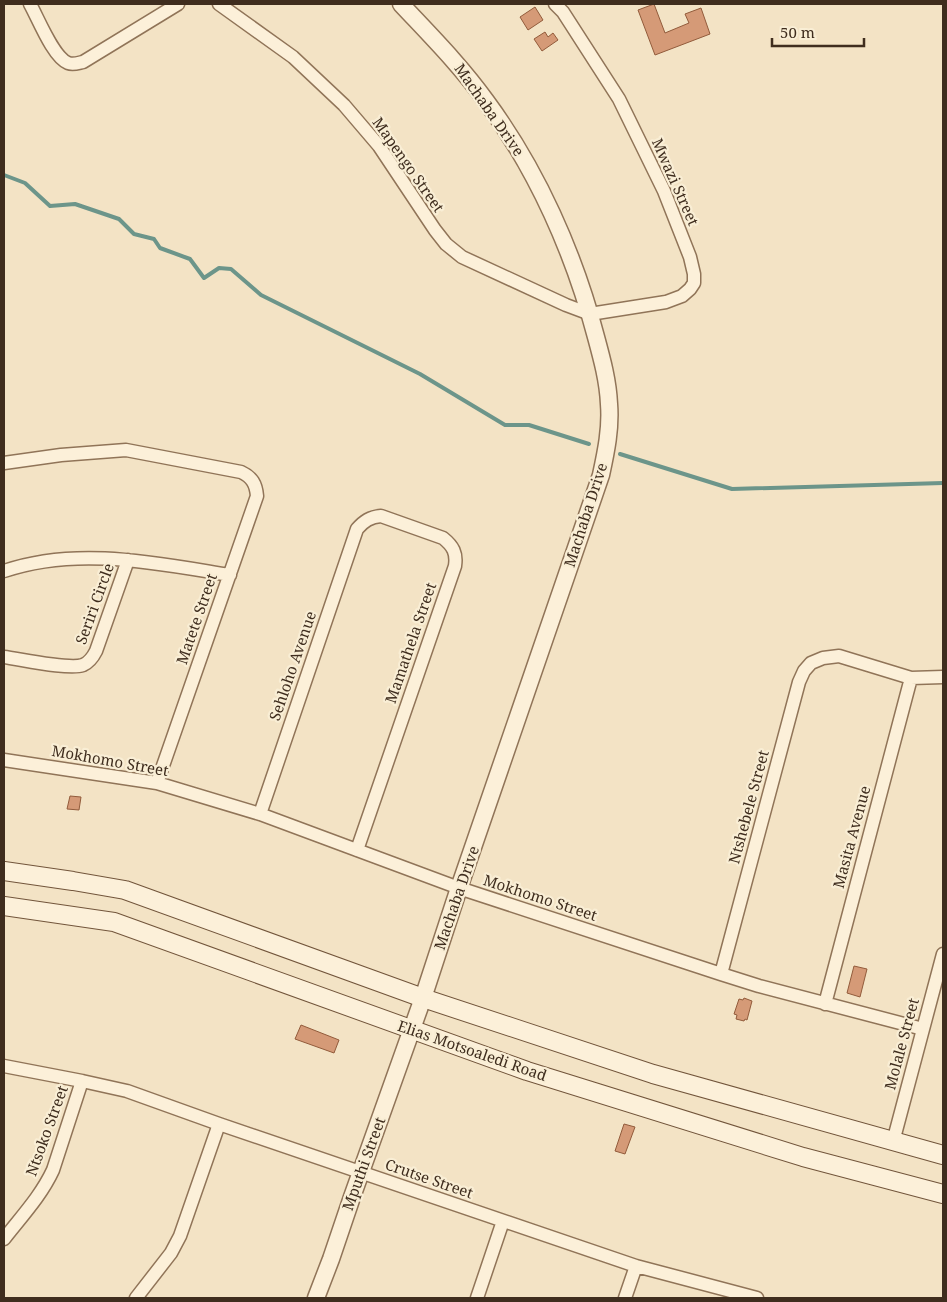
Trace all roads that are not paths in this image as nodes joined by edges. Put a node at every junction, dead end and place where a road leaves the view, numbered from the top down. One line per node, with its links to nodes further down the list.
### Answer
1 (30, 4): 2 (street)
2 (178, 4)
3 (219, 4): 6 (street, Mapengo Street)
4 (401, 4): 6 (street, Machaba Drive)
5 (563, 7): 6 (street, Mwazi Street)
6 (590, 314): 20 (street, Machaba Drive)
7 (4, 463): 11 (street, Matete Street)
8 (357, 529): 17 (street, Sehloho Avenue); 18 (street, Mamathela Street)
9 (128, 560): 10 (street, Seriri Circle); 11 (street, Seriri Circle); 12 (street, Seriri Circle)
10 (4, 571)
11 (230, 576): 16 (street, Matete Street)
12 (4, 657)
13 (943, 676): 14 (street)
14 (911, 678): 23 (street, Ntshebele Street); 25 (street, Masita Avenue)
15 (4, 760): 16 (street, Mokhomo Street)
16 (157, 783): 17 (street, Mokhomo Street)
17 (260, 814): 18 (street, Mokhomo Street)
18 (358, 850): 20 (street, Mokhomo Street)
19 (4, 871): 24 (main road)
20 (459, 888): 23 (street, Mokhomo Street); 24 (street, Machaba Drive)
21 (4, 906): 27 (main road, Elias Motsoaledi Road)
22 (943, 954): 26 (street, Molale Street)
23 (721, 974): 25 (street, Mokhomo Street)
24 (423, 998): 27 (street, Machaba Drive); 31 (main road)
25 (825, 1004): 26 (street, Mokhomo Street)
26 (922, 1029): 31 (street, Molale Street)
27 (412, 1030): 33 (street, Mputhi Street); 34 (main road, Elias Motsoaledi Road)
28 (4, 1066): 29 (street, Crutse Street)
29 (82, 1081): 30 (street, Crutse Street); 36 (street, Ntsoko Street)
30 (219, 1124): 33 (street, Crutse Street); 38 (street)
31 (893, 1142): 32 (main road)
32 (943, 1155)
33 (361, 1172): 35 (street, Crutse Street); 39 (street, Mputhi Street)
34 (943, 1194)
35 (503, 1221): 37 (street, Crutse Street); 40 (street)
36 (4, 1239)
37 (636, 1266): 41 (street); 42 (street, Crutse Street)
38 (136, 1298)
39 (316, 1298)
40 (478, 1298)
41 (625, 1298)
42 (756, 1298)

